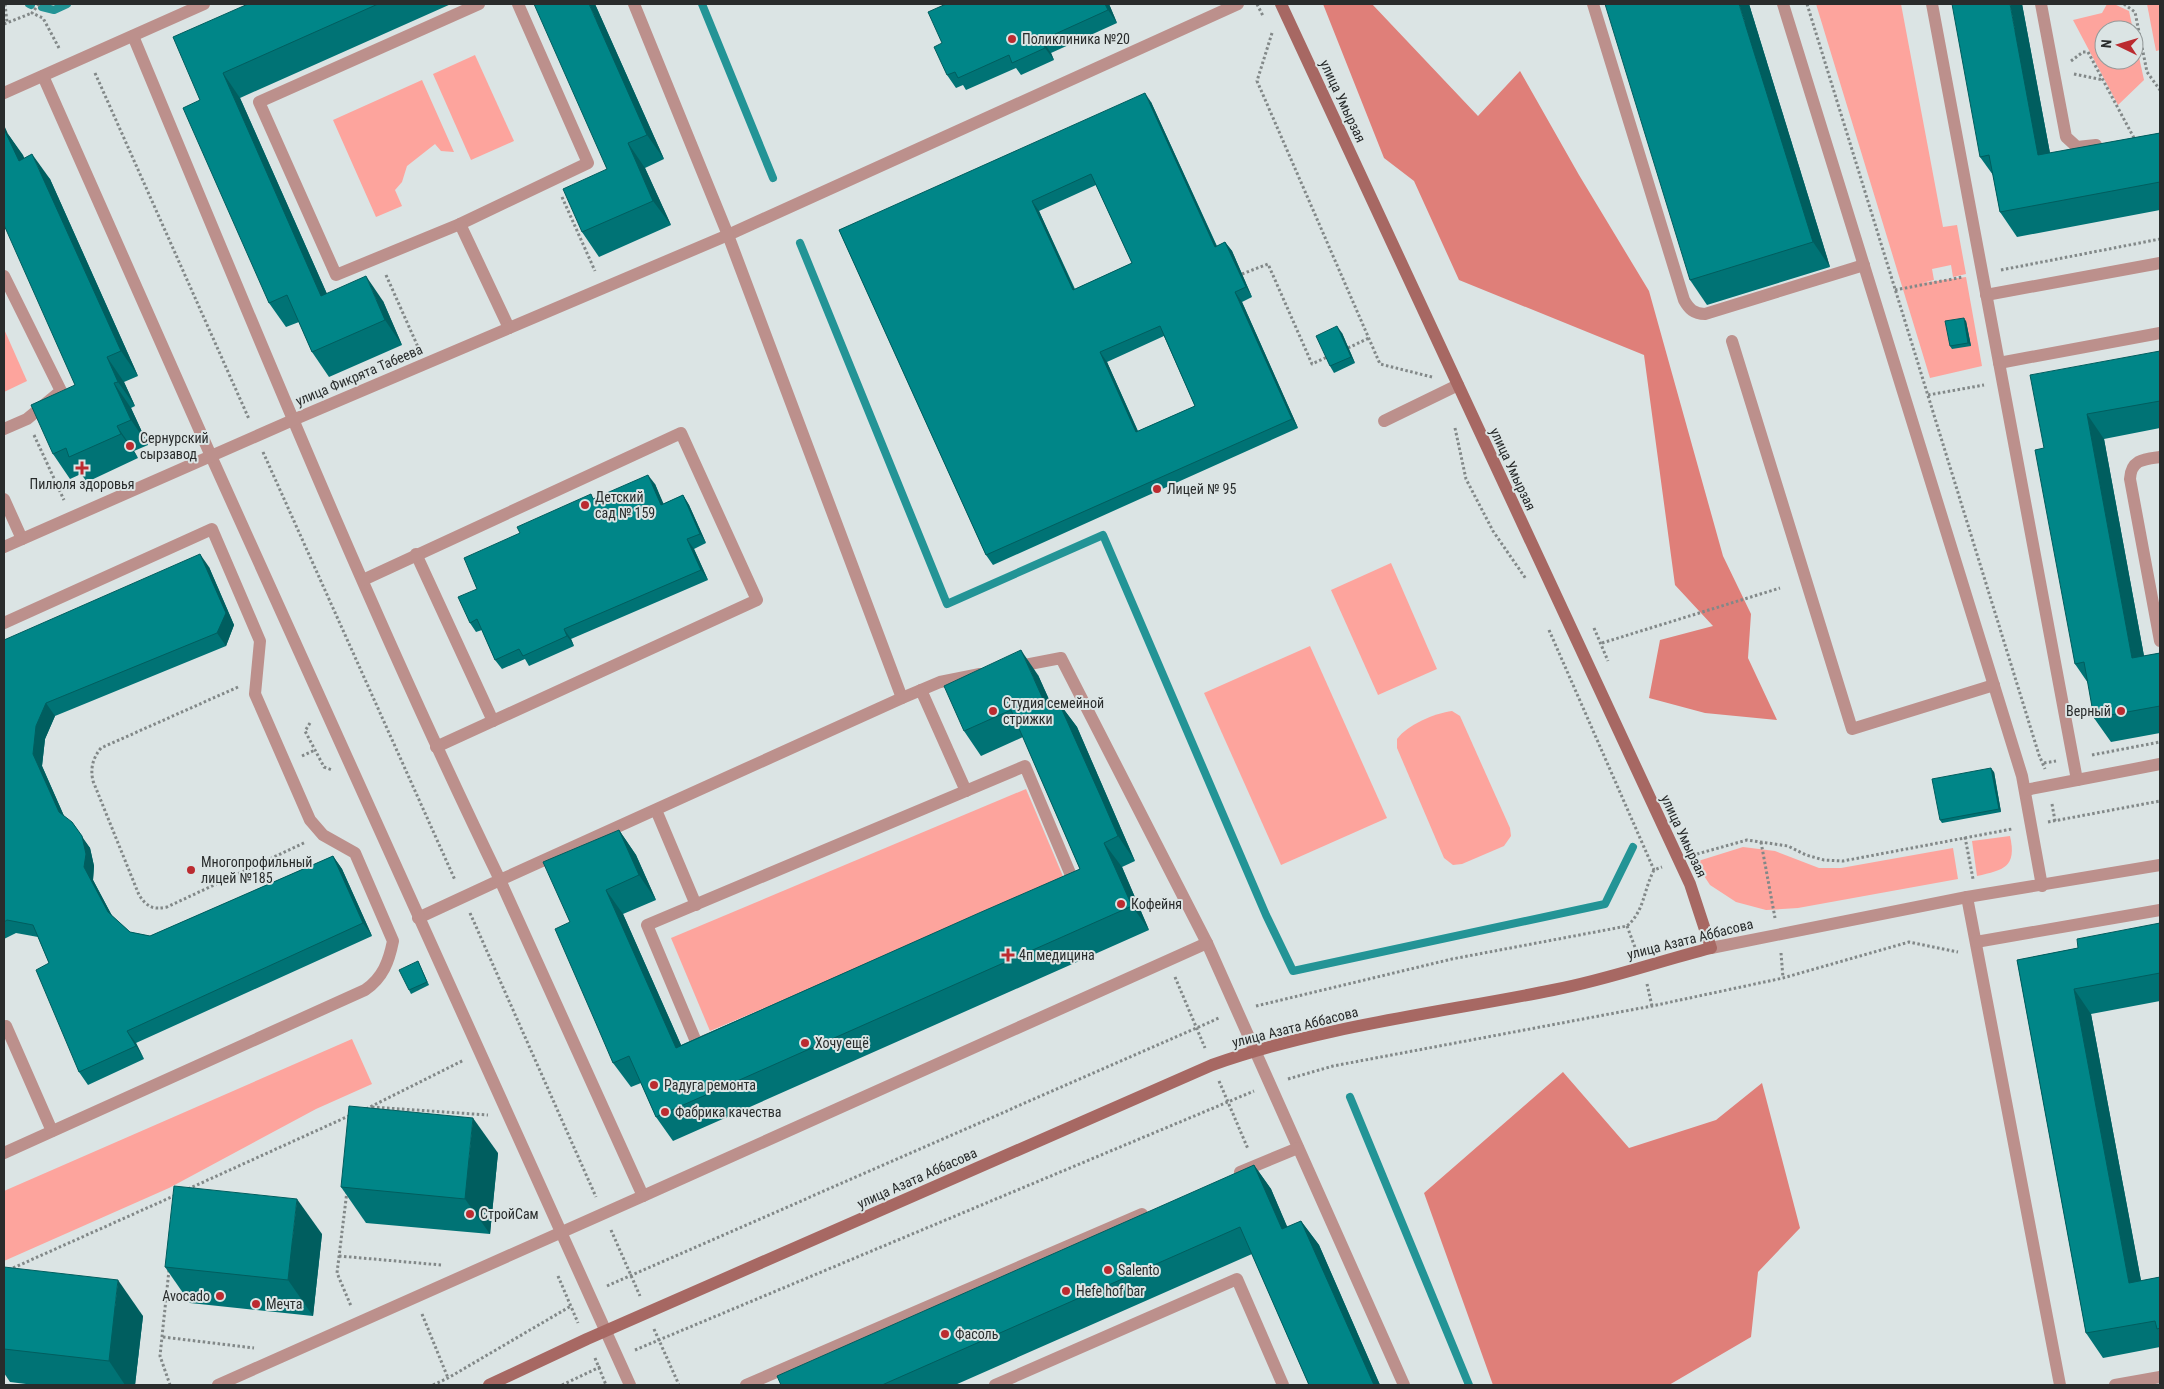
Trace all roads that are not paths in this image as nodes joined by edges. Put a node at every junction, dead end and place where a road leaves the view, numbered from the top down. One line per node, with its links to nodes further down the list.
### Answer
1 (204, 4): 11 (street)
2 (479, 4): 15 (street)
3 (518, 4): 15 (street)
4 (634, 4): 16 (street)
5 (1238, 4): 16 (street, улица Фикрята Табеева)
6 (1281, 4): 25 (street, улица Умырзая)
7 (1593, 4): 18 (street)
8 (1783, 4): 18 (street)
9 (1932, 4): 20 (street)
10 (2041, 4): 14 (street)
11 (133, 36): 12 (street); 26 (street)
12 (43, 76): 13 (street); 29 (street)
13 (4, 94)
14 (2134, 138)
15 (460, 224): 21 (street)
16 (728, 235): 21 (street, улица Фикрята Табеева); 40 (street)
17 (2160, 263): 20 (street)
18 (1864, 265): 38 (street)
19 (4, 276): 28 (street)
20 (1986, 296): 24 (street)
21 (509, 328): 26 (street, улица Фикрята Табеева)
22 (2160, 333): 24 (street)
23 (1732, 341): 38 (street)
24 (1999, 363): 44 (street)
25 (1458, 385): 27 (street); 57 (street, улица Умырзая)
26 (293, 420): 29 (street, улица Фикрята Табеева); 35 (street)
27 (1384, 421)
28 (4, 429)
29 (211, 456): 32 (street, улица Фикрята Табеева); 54 (street)
30 (2160, 457): 37 (street)
31 (4, 499): 32 (street)
32 (22, 539): 33 (street, улица Фикрята Табеева)
33 (4, 547)
34 (416, 554): 35 (street); 41 (street); 41 (street)
35 (363, 580): 42 (street)
36 (4, 623): 60 (street)
37 (2160, 641)
38 (1994, 685): 45 (street)
39 (921, 690): 40 (street); 46 (street); 55 (street)
40 (902, 698): 47 (street)
41 (492, 721): 42 (street)
42 (436, 747): 49 (street)
43 (2160, 764): 44 (street)
44 (2077, 780): 45 (street)
45 (2025, 790): 50 (street)
46 (966, 791): 52 (street); 52 (street)
47 (656, 810): 49 (street); 52 (street)
48 (2160, 865): 50 (street, улица Азата Аббасова)
49 (500, 880): 54 (street); 64 (street)
50 (2042, 886): 51 (street, улица Азата Аббасова)
51 (1967, 897): 56 (street); 57 (street, улица Азата Аббасова)
52 (696, 905)
53 (2160, 910): 56 (street)
54 (418, 918): 66 (street)
55 (1207, 943): 59 (street); 64 (street)
56 (1977, 946): 76 (street)
57 (1711, 948): 59 (street, улица Азата Аббасова)
58 (4, 1028): 60 (street)
59 (1254, 1050): 61 (street); 67 (street, улица Азата Аббасова)
60 (52, 1131): 62 (street)
61 (1298, 1148): 63 (street); 75 (street)
62 (4, 1153)
63 (1227, 1178)
64 (643, 1196): 66 (street)
65 (1155, 1209): 72 (street)
66 (560, 1234): 67 (street); 69 (street)
67 (604, 1332): 70 (street, улица Азата Аббасова); 71 (street)
68 (2160, 1376): 77 (street)
69 (218, 1385)
70 (489, 1385)
71 (630, 1385)
72 (746, 1385)
73 (995, 1385): 74 (street)
74 (1284, 1385)
75 (1404, 1385)
76 (2060, 1385)
77 (2115, 1385)

